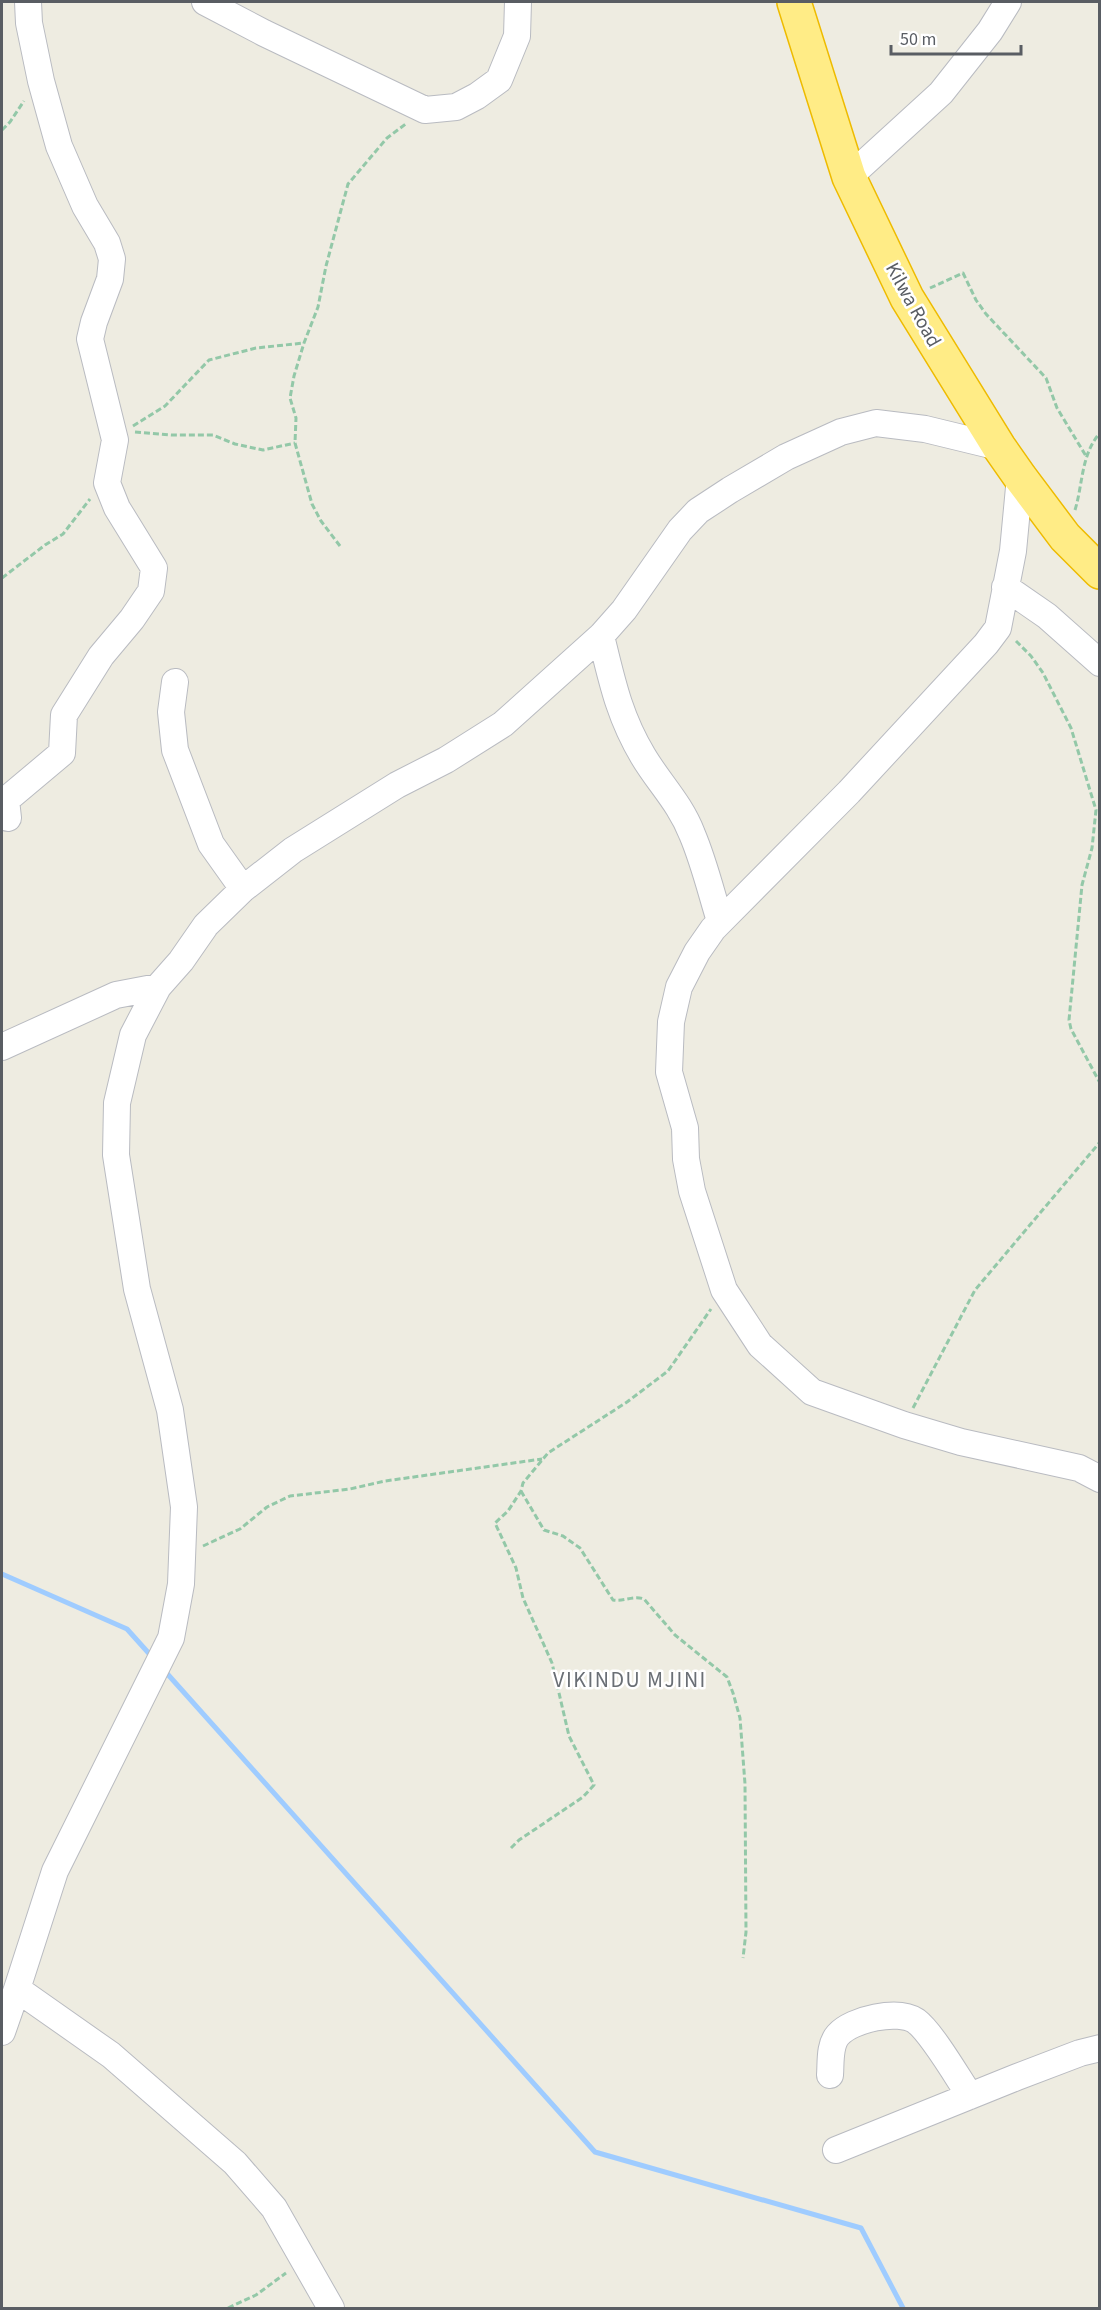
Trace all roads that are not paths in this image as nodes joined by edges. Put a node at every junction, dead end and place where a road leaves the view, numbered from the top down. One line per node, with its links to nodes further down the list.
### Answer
1 (28, 2): 14 (street)
2 (205, 2): 3 (street)
3 (518, 2)
4 (794, 2): 6 (highway, Kilwa Road)
5 (1008, 2): 6 (street)
6 (849, 177): 7 (highway, Kilwa Road)
7 (999, 447): 8 (highway, Kilwa Road); 11 (street)
8 (1020, 477): 9 (highway, Kilwa Road); 10 (street)
9 (1100, 572)
10 (1005, 587): 12 (street); 16 (street)
11 (601, 636): 15 (street); 16 (street)
12 (1100, 663)
13 (175, 682): 15 (street)
14 (8, 818)
15 (243, 889): 17 (street)
16 (720, 921): 19 (street)
17 (158, 987): 18 (street); 20 (street)
18 (2, 1047)
19 (1100, 1479)
20 (17, 1989): 21 (street); 26 (street)
21 (2, 2032)
22 (1100, 2048): 24 (street)
23 (830, 2075): 24 (street)
24 (970, 2096): 25 (street)
25 (836, 2150)
26 (331, 2308)

